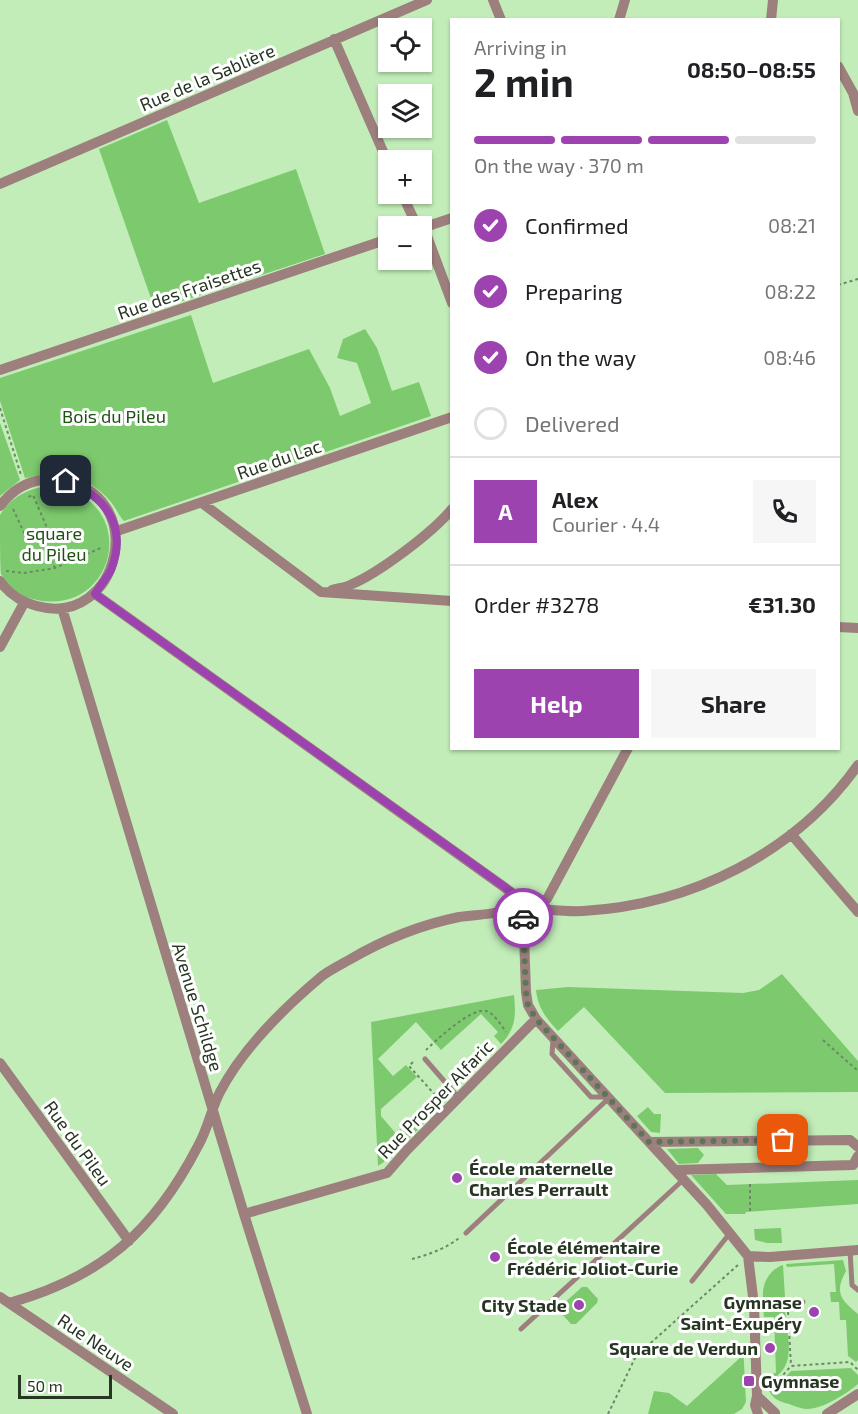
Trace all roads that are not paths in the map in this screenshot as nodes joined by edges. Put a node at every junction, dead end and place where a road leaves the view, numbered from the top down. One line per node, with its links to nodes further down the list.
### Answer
1 (427, 0): 8 (street, Rue de la Sablière)
2 (493, 0): 5 (street)
3 (625, 0): 6 (street)
4 (773, 0): 7 (street)
5 (500, 18)
6 (620, 18)
7 (772, 18)
8 (334, 39): 11 (street); 12 (street, Rue de la Sablière)
9 (840, 69): 10 (street)
10 (858, 111)
11 (383, 150)
12 (0, 184)
13 (450, 219): 14 (street)
14 (432, 224)
15 (378, 242): 18 (street, Rue des Fraisettes)
16 (432, 254): 17 (street)
17 (450, 298)
18 (0, 370)
19 (450, 418): 20 (street, Rue du Lac)
20 (202, 503): 23 (street, Rue du Lac); 25 (street)
21 (0, 506): 23 (street)
22 (450, 511): 25 (street)
23 (117, 531): 26 (street)
24 (0, 581): 28 (street)
25 (321, 592): 27 (street)
26 (95, 594): 29 (street); 36 (street)
27 (450, 601)
28 (24, 603): 29 (street); 32 (street)
29 (62, 608): 43 (street, Avenue Schildge)
30 (840, 627): 31 (street)
31 (858, 628)
32 (0, 647)
33 (627, 750): 36 (street)
34 (858, 765): 35 (street)
35 (791, 834): 36 (street); 37 (street)
36 (523, 908): 38 (street); 43 (street)
37 (858, 912)
38 (536, 1019): 41 (street, Rue Prosper Alfaric); 42 (street)
39 (425, 1059): 41 (lane)
40 (0, 1063): 52 (street, Rue du Pileu)
41 (458, 1097): 49 (street, Rue Prosper Alfaric)
42 (608, 1098): 44 (street); 50 (lane)
43 (213, 1112): 49 (street, Avenue Schildge); 52 (street)
44 (649, 1142): 45 (street); 47 (street)
45 (858, 1147)
46 (858, 1156): 47 (street)
47 (675, 1170): 48 (street)
48 (684, 1180): 51 (street); 60 (lane)
49 (244, 1214): 64 (street, Avenue Schildge)
50 (466, 1233)
51 (730, 1233): 54 (street); 55 (lane)
52 (129, 1241): 57 (street)
53 (854, 1250): 54 (street); 56 (lane)
54 (748, 1256): 59 (street)
55 (692, 1281)
56 (858, 1290)
57 (5, 1300): 63 (street, Rue Neuve)
58 (803, 1302): 59 (lane)
59 (754, 1305): 61 (street)
60 (521, 1329)
61 (757, 1392): 65 (street); 66 (street)
62 (858, 1394): 67 (street)
63 (173, 1414)
64 (307, 1414)
65 (758, 1414)
66 (776, 1414)
67 (826, 1414)

